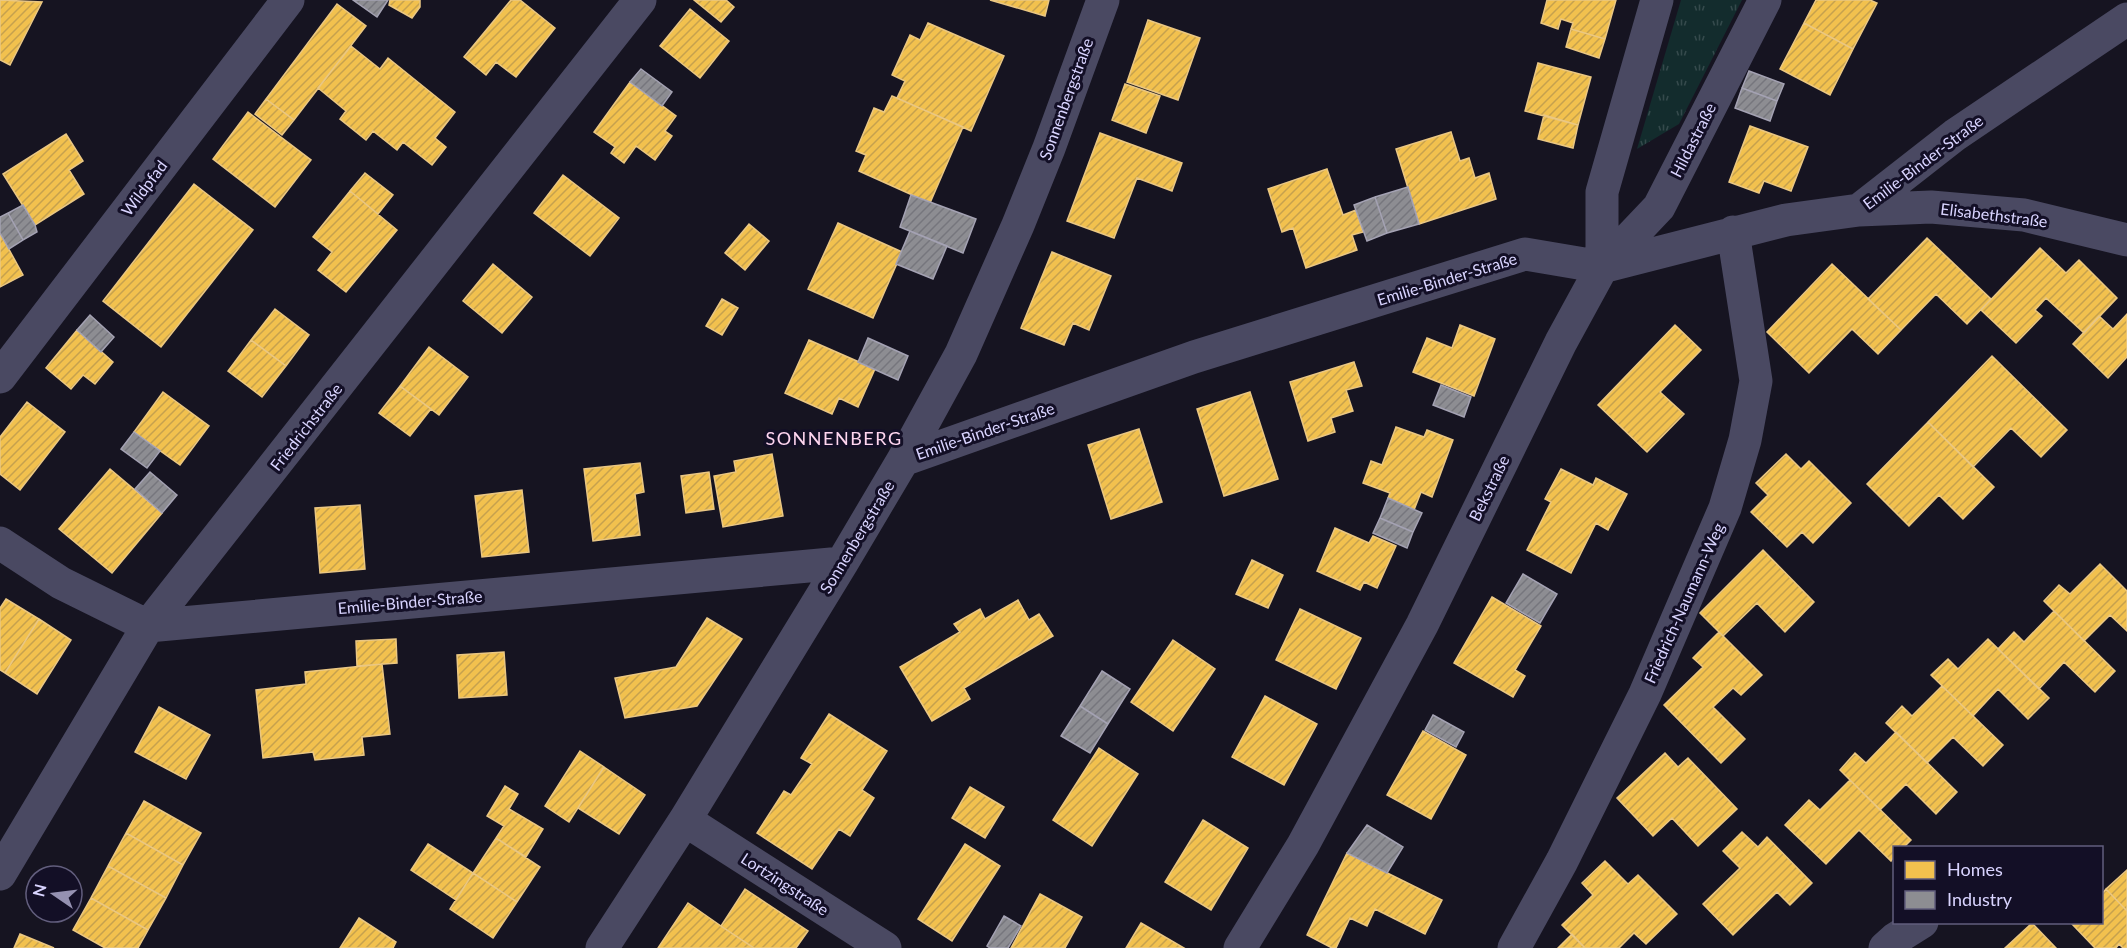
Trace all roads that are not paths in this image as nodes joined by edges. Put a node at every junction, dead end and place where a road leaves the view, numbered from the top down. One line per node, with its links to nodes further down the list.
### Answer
1 (288, 0): 11 (street, Wildpfad)
2 (640, 0): 15 (street, Friedrichstraße)
3 (1103, 0): 12 (street, Sonnenbergstraße)
4 (1657, 0): 10 (street, Bekstraße)
5 (1765, 0): 10 (street, Hildastraße)
6 (2127, 19): 7 (street, Emilie-Binder-Straße)
7 (1859, 210): 8 (street, Emilie-Binder-Straße); 9 (street, Elisabethstraße)
8 (1733, 232): 10 (street, Emilie-Binder-Straße); 22 (street, Friedrich-Naumann-Weg)
9 (2127, 240)
10 (1602, 267): 12 (street, Emilie-Binder-Straße); 21 (street, Bekstraße)
11 (0, 377)
12 (903, 460): 14 (street, Sonnenbergstraße)
13 (0, 543): 15 (street)
14 (842, 563): 15 (street, Emilie-Binder-Straße); 16 (street, Sonnenbergstraße)
15 (148, 626): 17 (street, Friedrichstraße)
16 (685, 820): 19 (street, Sonnenbergstraße); 20 (street, Lortzingstraße)
17 (0, 874)
18 (1919, 924): 23 (street)
19 (602, 948)
20 (885, 948)
21 (1240, 948)
22 (1514, 948)
23 (1886, 948)

